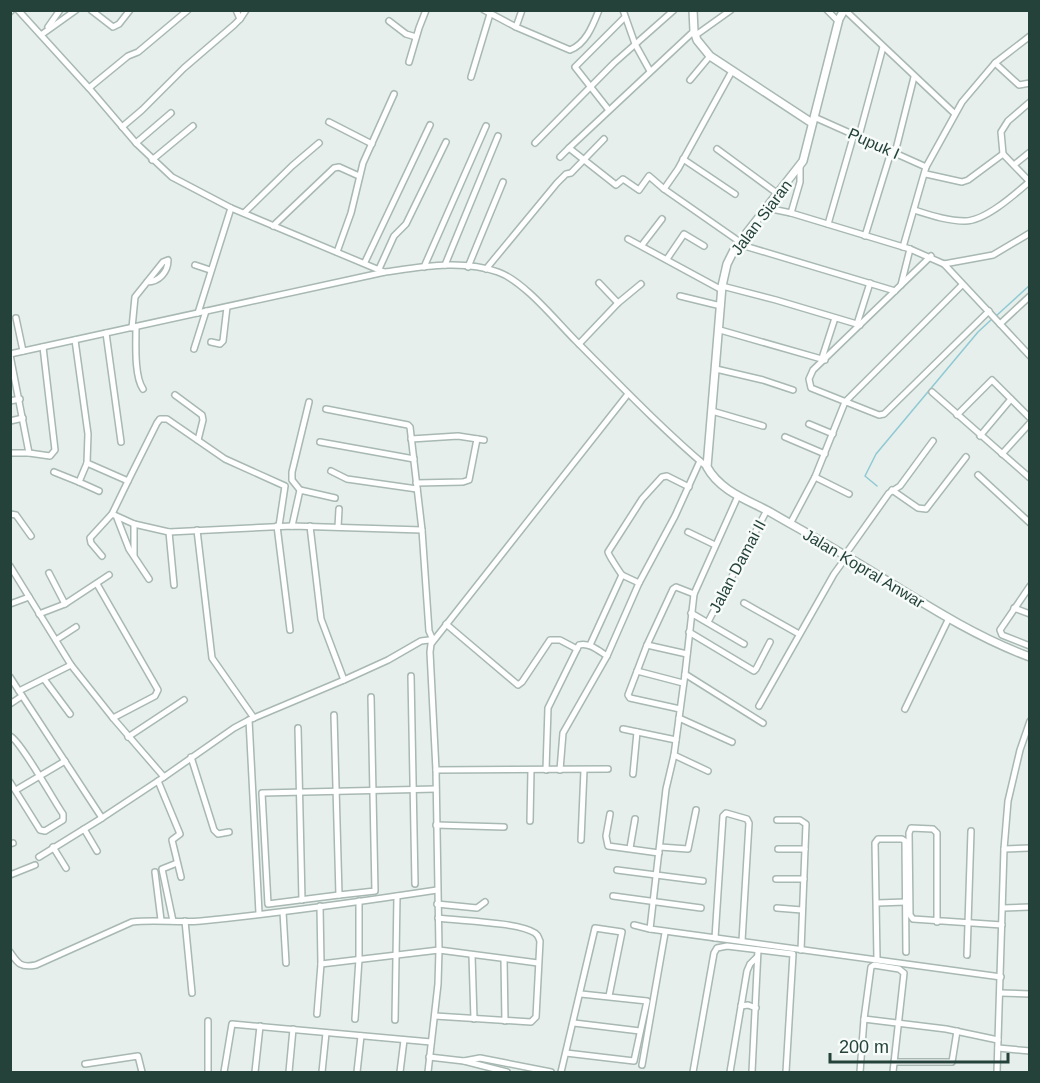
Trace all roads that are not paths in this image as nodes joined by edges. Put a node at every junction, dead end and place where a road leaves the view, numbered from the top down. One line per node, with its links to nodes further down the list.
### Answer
1 (18, 10): 25 (street)
2 (60, 10): 25 (street)
3 (76, 10): 25 (street)
4 (130, 10): 18 (street)
5 (188, 10): 41 (street)
6 (236, 10): 21 (street)
7 (246, 10): 21 (street)
8 (426, 10): 28 (street)
9 (484, 10): 19 (street)
10 (522, 10): 24 (street)
11 (599, 10): 24 (street)
12 (622, 10): 20 (street)
13 (675, 10): 29 (street)
14 (693, 10): 26 (street)
15 (731, 10): 26 (street)
16 (826, 10): 23 (street)
17 (844, 10): 23 (street, Jalan Siaran); 30 (street)
18 (92, 11)
19 (490, 14): 24 (street); 36 (street)
20 (625, 17): 29 (street); 40 (street)
21 (240, 19): 52 (street)
22 (389, 21): 28 (street)
23 (838, 21): 47 (street, Jalan Siaran)
24 (516, 27)
25 (43, 33): 41 (street)
26 (695, 33): 31 (street); 35 (street)
27 (1029, 36): 33 (street)
28 (416, 37): 32 (street)
29 (635, 44): 35 (street); 40 (street)
30 (883, 47): 37 (street); 53 (street)
31 (710, 56): 34 (street); 38 (street)
32 (409, 62)
33 (995, 63): 39 (street); 46 (street)
34 (732, 70): 47 (street); 67 (street)
35 (650, 71): 44 (street)
36 (471, 77)
37 (914, 77): 46 (street); 64 (street)
38 (690, 80)
39 (1029, 83)
40 (592, 86): 44 (street); 58 (street)
41 (89, 88): 52 (street)
42 (394, 94): 60 (street)
43 (1029, 102): 65 (street)
44 (609, 109): 61 (street)
45 (171, 113): 59 (street)
46 (955, 114): 72 (street)
47 (813, 120): 53 (street, Pupuk I); 71 (street, Jalan Siaran)
48 (329, 122): 60 (street)
49 (430, 125): 99 (street)
50 (193, 126): 68 (street)
51 (486, 126): 103 (street)
52 (122, 127): 59 (street)
53 (856, 135): 64 (street, Pupuk I); 86 (street)
54 (498, 136): 102 (street)
55 (604, 139): 69 (street)
56 (446, 142): 107 (street)
57 (319, 143): 83 (street)
58 (535, 143)
59 (136, 144): 68 (street)
60 (372, 144): 74 (street)
61 (569, 148): 66 (street); 69 (street)
62 (717, 149): 79 (street)
63 (1029, 152): 70 (street)
64 (893, 153): 72 (street, Pupuk I); 89 (street)
65 (1003, 154): 70 (street); 73 (street)
66 (560, 157)
67 (683, 159): 77 (street); 78 (street)
68 (152, 160): 80 (street)
69 (583, 161): 77 (street); 105 (street)
70 (1014, 165): 76 (street)
71 (800, 166): 79 (street, Jalan Siaran); 84 (street)
72 (926, 167): 73 (street)
73 (926, 174): 82 (street)
74 (359, 176): 87 (street); 96 (street)
75 (503, 182): 104 (street)
76 (1029, 182): 82 (street)
77 (664, 189): 91 (street)
78 (735, 194)
79 (778, 194): 81 (street, Jalan Siaran)
80 (231, 208): 83 (street); 106 (street)
81 (767, 208): 84 (street); 91 (street, Jalan Siaran)
82 (914, 210): 94 (street)
83 (244, 213): 87 (street)
84 (790, 213): 86 (street)
85 (662, 219): 92 (street)
86 (828, 224): 89 (street)
87 (273, 226): 96 (street)
88 (1029, 232): 100 (street)
89 (865, 236): 94 (street)
90 (628, 238): 92 (street)
91 (739, 243): 110 (street); 114 (street, Jalan Siaran)
92 (642, 245): 98 (street)
93 (704, 246): 98 (street)
94 (903, 247): 95 (street)
95 (910, 249): 97 (street); 112 (street)
96 (337, 252): 99 (street)
97 (931, 256): 100 (street); 112 (street)
98 (667, 260): 114 (street)
99 (365, 262): 107 (street)
100 (944, 264): 113 (street)
101 (195, 266): 106 (street)
102 (445, 266): 103 (street); 104 (street)
103 (424, 267): 107 (street)
104 (468, 267): 105 (street)
105 (486, 269): 133 (street)
106 (210, 270): 123 (street)
107 (382, 271): 120 (street)
108 (147, 282): 128 (street)
109 (599, 283): 118 (street)
110 (870, 283): 115 (street); 127 (street)
111 (641, 285): 118 (street)
112 (901, 285): 115 (street)
113 (962, 285): 122 (street); 150 (street)
114 (722, 288): 119 (street, Jalan Siaran); 125 (street)
115 (895, 291): 127 (street)
116 (680, 296): 119 (street)
117 (1029, 296): 126 (street)
118 (618, 303): 133 (street)
119 (722, 306): 129 (street, Jalan Siaran)
120 (227, 307): 121 (street); 132 (street)
121 (206, 311): 123 (street); 135 (street)
122 (990, 312): 126 (street); 150 (street)
123 (198, 313): 128 (street)
124 (16, 318): 136 (street)
125 (835, 318): 127 (street); 139 (street)
126 (998, 323): 138 (street)
127 (858, 325): 139 (street)
128 (134, 327): 130 (street); 141 (street)
129 (720, 330): 139 (street); 140 (street, Jalan Siaran)
130 (106, 333): 131 (street); 167 (street)
131 (75, 340): 134 (street); 176 (street)
132 (211, 342)
133 (579, 344): 144 (street)
134 (43, 347): 136 (street); 170 (street)
135 (194, 349)
136 (23, 351): 137 (street)
137 (10, 355): 146 (street)
138 (1029, 356)
139 (823, 359): 150 (street)
140 (716, 369): 142 (street); 152 (street, Jalan Siaran)
141 (143, 389)
142 (793, 390)
143 (932, 392): 153 (street)
144 (628, 394): 175 (street); 233 (street)
145 (175, 395): 164 (street)
146 (20, 399): 148 (street); 154 (street)
147 (1011, 399): 153 (street); 155 (street); 160 (street)
148 (10, 401)
149 (309, 402): 187 (street)
150 (845, 402): 159 (street)
151 (326, 409): 162 (street)
152 (712, 411): 158 (street); 177 (street, Jalan Siaran)
153 (957, 415): 160 (street)
154 (22, 418): 156 (street); 170 (street)
155 (1029, 420): 172 (street)
156 (10, 421)
157 (809, 424): 159 (street)
158 (763, 426)
159 (833, 434): 171 (street)
160 (980, 436): 172 (street)
161 (785, 437): 171 (street)
162 (411, 439): 163 (street); 174 (street)
163 (477, 439): 165 (street); 185 (street)
164 (198, 440): 183 (street); 200 (street)
165 (484, 440)
166 (933, 441): 188 (street)
167 (121, 442)
168 (320, 442): 174 (street)
169 (11, 453): 170 (street)
170 (29, 453)
171 (825, 454): 181 (street)
172 (1002, 454): 182 (street)
173 (966, 457): 188 (street)
174 (414, 459): 185 (street)
175 (700, 461): 177 (street); 186 (street)
176 (87, 463): 183 (street); 184 (street)
177 (707, 468): 191 (street, Jalan Kopral Anwar)
178 (331, 471): 185 (street)
179 (54, 472): 184 (street)
180 (978, 475): 199 (street)
181 (815, 477): 190 (street); 198 (street)
182 (1029, 478)
183 (128, 481): 196 (street)
184 (79, 482): 189 (street)
185 (417, 486): 205 (street)
186 (689, 487): 215 (street); 218 (street)
187 (300, 490): 192 (street); 201 (street)
188 (892, 490): 212 (street)
189 (99, 491)
190 (849, 494)
191 (738, 496): 194 (street, Jalan Kopral Anwar); 209 (street)
192 (335, 498)
193 (339, 509): 203 (street)
194 (767, 510): 198 (street, Jalan Kopral Anwar); 232 (street, Jalan Damai II)
195 (10, 514): 208 (street)
196 (114, 516): 197 (street); 210 (street); 211 (street)
197 (134, 524): 206 (street); 210 (street)
198 (790, 524): 212 (street, Jalan Kopral Anwar)
199 (1029, 524)
200 (278, 526): 201 (street); 204 (street); 235 (street)
201 (292, 526): 202 (street)
202 (310, 526): 203 (street); 255 (street)
203 (338, 527): 205 (street)
204 (197, 530): 206 (street); 268 (street)
205 (422, 530): 239 (street)
206 (169, 532): 220 (street)
207 (688, 532): 209 (street)
208 (31, 536)
209 (715, 545): 222 (street)
210 (134, 555): 217 (street)
211 (102, 556)
212 (846, 556): 231 (street, Jalan Kopral Anwar); 237 (street)
213 (10, 567): 223 (street)
214 (49, 573): 226 (street)
215 (622, 575): 218 (street); 242 (street)
216 (109, 576): 219 (street)
217 (149, 579)
218 (639, 583): 247 (street)
219 (97, 584): 226 (street); 266 (street)
220 (174, 585)
221 (1029, 586): 227 (street)
222 (694, 594): 228 (street); 243 (street)
223 (29, 597): 225 (street); 229 (street)
224 (744, 603): 237 (street)
225 (10, 604)
226 (65, 604): 229 (street)
227 (1014, 608): 230 (street); 244 (street)
228 (692, 613): 232 (street); 236 (street)
229 (39, 614): 238 (street)
230 (1029, 614)
231 (949, 618): 248 (street, Jalan Kopral Anwar); 262 (street)
232 (708, 622): 241 (street)
233 (446, 624): 239 (street); 245 (street)
234 (76, 627): 238 (street)
235 (290, 630)
236 (689, 632): 240 (street); 246 (street)
237 (799, 634): 261 (street)
238 (56, 640): 249 (street)
239 (433, 641): 255 (street); 282 (street)
240 (770, 642)
241 (744, 644)
242 (590, 645): 245 (street); 247 (street)
243 (647, 645): 246 (street); 250 (street)
244 (1029, 646)
245 (577, 649): 284 (street)
246 (687, 654): 251 (street)
247 (607, 656): 285 (street)
248 (1029, 657)
249 (71, 665): 254 (street); 266 (street)
250 (637, 671): 256 (street); 263 (street)
251 (685, 674): 256 (street); 270 (street)
252 (411, 676): 295 (street)
253 (10, 677): 257 (street)
254 (44, 678): 257 (street); 264 (street)
255 (344, 680): 268 (street)
256 (683, 683): 263 (street)
257 (21, 694): 260 (street); 280 (street)
258 (371, 698): 294 (street)
259 (184, 700): 275 (street)
260 (10, 704)
261 (759, 706)
262 (905, 708)
263 (680, 709): 267 (street)
264 (70, 714)
265 (334, 715): 296 (street)
266 (113, 718): 275 (street)
267 (679, 718): 276 (street); 277 (street)
268 (251, 719): 279 (street); 349 (street)
269 (1029, 721): 315 (street)
270 (763, 723)
271 (298, 728): 297 (street)
272 (623, 729): 273 (street)
273 (637, 732): 276 (street); 288 (street)
274 (10, 736): 289 (street)
275 (128, 736): 290 (street)
276 (676, 740): 278 (street)
277 (732, 742)
278 (674, 755): 287 (street); 316 (street)
279 (191, 758): 290 (street); 308 (street)
280 (65, 761): 289 (street); 300 (street)
281 (608, 769): 286 (street)
282 (436, 770): 283 (street); 292 (street)
283 (531, 770): 284 (street); 303 (street)
284 (546, 770): 285 (street)
285 (560, 770): 286 (street)
286 (584, 770): 309 (street)
287 (708, 771)
288 (633, 774)
289 (38, 777): 293 (street); 293 (street)
290 (161, 779): 300 (street); 319 (street)
291 (10, 782): 293 (street)
292 (436, 789): 295 (street); 304 (street)
293 (16, 790)
294 (373, 790): 295 (street); 296 (street); 332 (street)
295 (414, 790): 330 (street)
296 (335, 791): 297 (street); 332 (street)
297 (299, 792): 335 (street); 335 (street)
298 (696, 810): 316 (street)
299 (610, 814): 311 (street)
300 (102, 818): 306 (street)
301 (635, 819): 311 (street)
302 (777, 820): 314 (street)
303 (530, 821)
304 (436, 825): 305 (street); 331 (street)
305 (504, 827)
306 (84, 829): 310 (street); 317 (street)
307 (971, 831): 355 (street)
308 (229, 832)
309 (581, 840)
310 (53, 847): 318 (street); 321 (street)
311 (630, 848): 316 (street)
312 (1029, 848): 315 (street)
313 (778, 849): 314 (street)
314 (805, 849): 328 (street)
315 (1004, 849): 345 (street)
316 (659, 850): 324 (street)
317 (97, 851)
318 (39, 857)
319 (177, 863): 326 (street); 352 (street)
320 (35, 865): 325 (street)
321 (66, 868)
322 (617, 870): 324 (street)
323 (155, 872): 351 (street)
324 (657, 874): 329 (street); 337 (street)
325 (10, 875)
326 (181, 877)
327 (776, 879): 328 (street)
328 (804, 879): 347 (street)
329 (703, 881)
330 (415, 884)
331 (437, 890): 333 (street); 341 (street)
332 (339, 895): 335 (street)
333 (397, 896): 336 (street); 367 (street)
334 (613, 896): 337 (street)
335 (302, 900)
336 (359, 901): 342 (street); 371 (street)
337 (653, 901): 346 (street); 358 (street)
338 (485, 902): 341 (street)
339 (906, 902): 340 (street); 340 (street); 366 (street)
340 (877, 903): 373 (street)
341 (437, 904): 350 (street)
342 (320, 906): 348 (street); 376 (street)
343 (1029, 907): 345 (street)
344 (777, 908): 347 (street)
345 (1003, 908): 357 (street)
346 (701, 909)
347 (802, 910): 364 (street)
348 (284, 912): 349 (street); 374 (street)
349 (259, 913): 353 (street)
350 (438, 918): 362 (street); 375 (street)
351 (161, 920): 352 (street); 365 (street)
352 (173, 921): 353 (street)
353 (185, 921): 378 (street)
354 (937, 922): 354 (street); 355 (street)
355 (969, 923): 357 (street); 369 (street)
356 (634, 925): 358 (street)
357 (1002, 925): 377 (street)
358 (650, 929): 359 (street)
359 (665, 933): 360 (street); 412 (street)
360 (714, 938): 361 (street); 361 (street)
361 (742, 941): 364 (street)
362 (439, 950): 367 (street); 368 (street); 386 (street)
363 (758, 950): 370 (street); 425 (street); 428 (street)
364 (801, 950): 373 (street)
365 (10, 952)
366 (906, 952)
367 (396, 954): 371 (street); 390 (street)
368 (472, 955): 372 (street); 388 (street)
369 (967, 955)
370 (757, 957): 383 (street); 384 (street)
371 (359, 959): 376 (street); 387 (street)
372 (504, 959): 375 (street); 392 (street)
373 (877, 959): 377 (street)
374 (286, 963)
375 (538, 963): 392 (street)
376 (321, 964): 385 (street)
377 (1001, 977): 379 (street)
378 (192, 993)
379 (1000, 993): 381 (street); 402 (street)
380 (581, 994): 382 (street); 382 (street); 394 (street)
381 (1029, 994)
382 (609, 996): 397 (street)
383 (741, 1006): 384 (street); 426 (street)
384 (756, 1008): 427 (street)
385 (317, 1014)
386 (435, 1016): 388 (street); 403 (street)
387 (355, 1019)
388 (474, 1019): 392 (street)
389 (864, 1019): 393 (street); 393 (street); 429 (street)
390 (396, 1020)
391 (208, 1021): 414 (street)
392 (505, 1021)
393 (898, 1022): 398 (street); 409 (street)
394 (574, 1023): 397 (street); 406 (street)
395 (260, 1026): 396 (street); 415 (street); 416 (street)
396 (293, 1029): 399 (street); 417 (street)
397 (640, 1031): 406 (street)
398 (957, 1031): 402 (street); 409 (street)
399 (326, 1033): 400 (street); 418 (street)
400 (361, 1036): 401 (street); 419 (street)
401 (404, 1040): 403 (street); 420 (street)
402 (998, 1040): 404 (street)
403 (431, 1042): 407 (street)
404 (998, 1048): 405 (street); 431 (street)
405 (1029, 1050)
406 (566, 1053): 424 (street)
407 (429, 1057): 408 (street); 421 (street)
408 (464, 1060): 411 (street); 422 (street)
409 (894, 1062): 430 (street)
410 (85, 1064): 413 (street)
411 (513, 1065): 422 (street); 423 (street)
412 (642, 1065)
413 (142, 1072)
414 (208, 1072)
415 (224, 1072)
416 (255, 1072)
417 (289, 1072)
418 (322, 1072)
419 (357, 1072)
420 (400, 1072)
421 (428, 1072)
422 (509, 1072)
423 (551, 1072)
424 (561, 1072)
425 (693, 1072)
426 (730, 1072)
427 (752, 1072)
428 (786, 1072)
429 (860, 1072)
430 (893, 1072)
431 (997, 1072)

